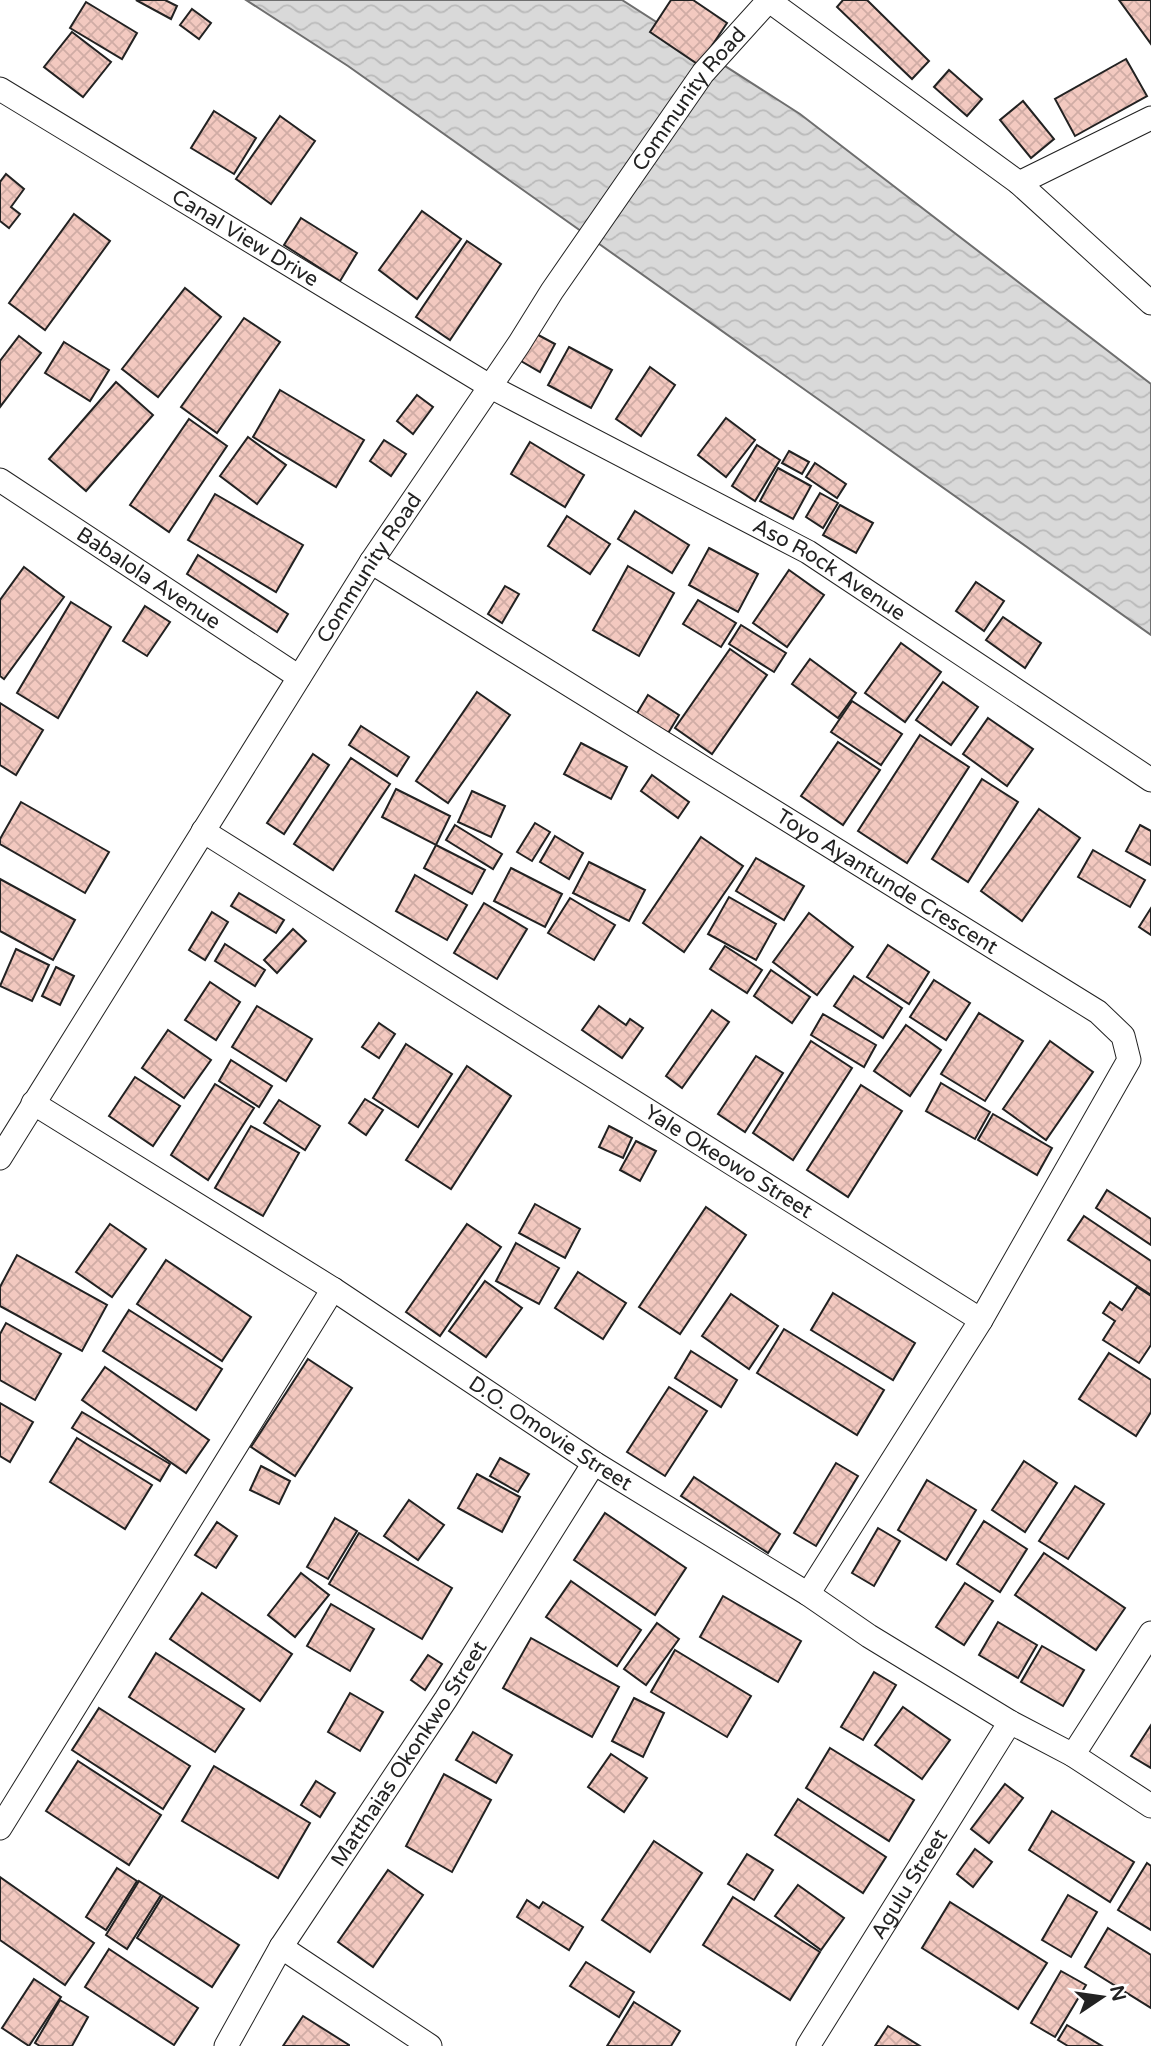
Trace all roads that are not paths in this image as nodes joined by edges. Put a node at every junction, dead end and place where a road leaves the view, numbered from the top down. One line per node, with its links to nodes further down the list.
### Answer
1 (769, 0): 4 (street); 6 (street, Community Road)
2 (0, 89): 6 (street, Canal View Drive)
3 (1151, 118): 4 (street)
4 (1019, 183): 5 (street)
5 (1151, 303)
6 (491, 387): 8 (street, Community Road); 10 (street, Aso Rock Avenue)
7 (4, 490): 9 (street, Babalola Avenue)
8 (371, 562): 9 (street, Community Road); 15 (street, Toyo Ayantunde Crescent)
9 (299, 677): 11 (street, Community Road)
10 (1151, 780)
11 (203, 831): 12 (street, Community Road); 15 (street, Yale Okeowo Street)
12 (33, 1103): 13 (street, Community Road); 14 (street, D.O. Omovie Street)
13 (0, 1158)
14 (333, 1289): 16 (street, D.O. Omovie Street); 22 (street)
15 (981, 1320): 17 (street)
16 (594, 1463): 17 (street, D.O. Omovie Street); 23 (street, Matthaias Okonkwo Street)
17 (808, 1594): 19 (street, D.O. Omovie Street)
18 (1151, 1633): 20 (street)
19 (1010, 1722): 20 (street, D.O. Omovie Street); 26 (street, Agulu Street)
20 (1073, 1755): 21 (street, D.O. Omovie Street)
21 (1151, 1806)
22 (0, 1828)
23 (281, 1947): 24 (street, Matthaias Okonkwo Street); 25 (street)
24 (226, 2046)
25 (430, 2046)
26 (808, 2046)

